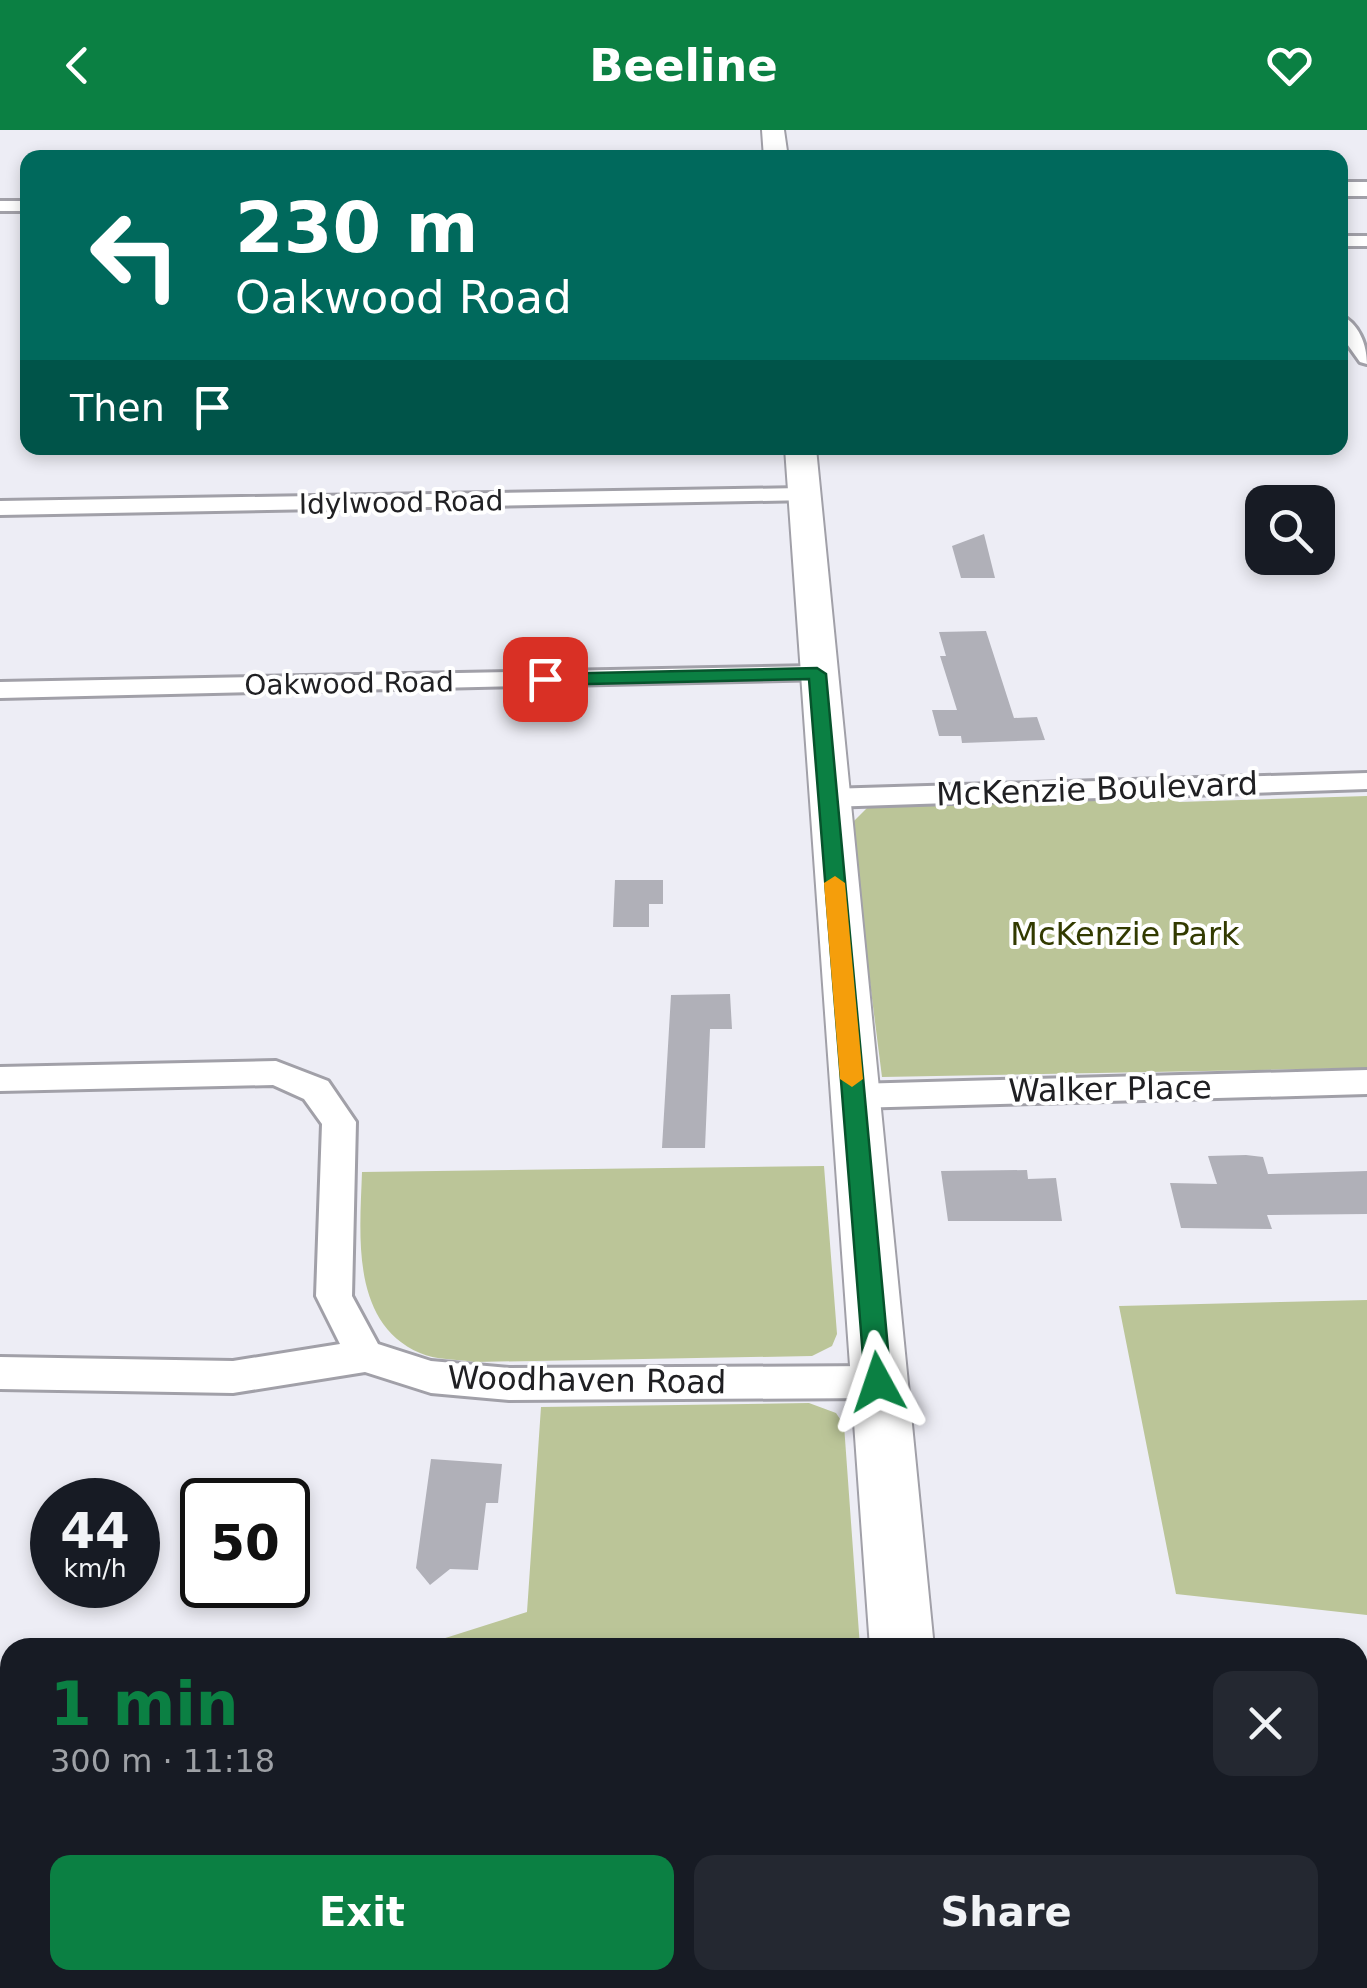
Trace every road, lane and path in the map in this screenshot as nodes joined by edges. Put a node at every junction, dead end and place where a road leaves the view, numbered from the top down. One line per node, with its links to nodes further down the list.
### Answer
1 (1348, 332): 2 (street)
2 (1367, 358)
3 (800, 455): 4 (main road)
4 (802, 495): 5 (street, Idylwood Road); 6 (main road)
5 (0, 508)
6 (817, 674): 7 (street, Oakwood Road); 9 (main road)
7 (0, 690)
8 (1367, 781): 9 (street, McKenzie Boulevard)
9 (828, 798): 12 (main road)
10 (0, 1079): 13 (street)
11 (1367, 1082): 12 (street, Walker Place)
12 (854, 1096): 15 (main road)
13 (366, 1356): 14 (street, Woodhaven Road); 15 (street, Woodhaven Road)
14 (0, 1372)
15 (878, 1382): 16 (main road)
16 (901, 1638)

